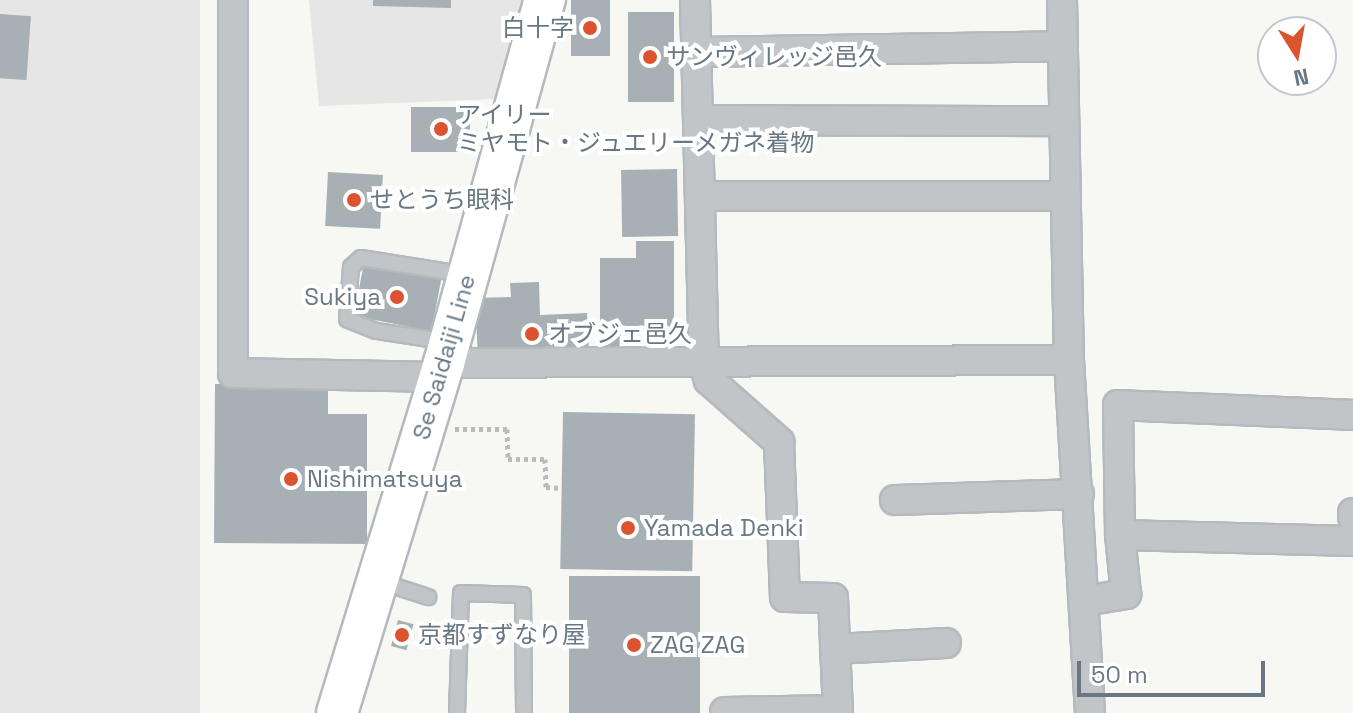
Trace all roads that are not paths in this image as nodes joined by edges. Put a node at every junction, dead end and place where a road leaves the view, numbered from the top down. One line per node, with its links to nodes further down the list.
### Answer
1 (233, 0): 13 (street)
2 (545, 0): 11 (main road, Se Saidaiji Line)
3 (695, 0): 6 (street)
4 (1062, 0): 5 (street)
5 (1063, 46): 6 (street); 8 (street)
6 (696, 52): 7 (street)
7 (698, 120): 8 (street); 9 (street)
8 (1064, 121): 10 (street)
9 (700, 196): 10 (street); 14 (street)
10 (1066, 196): 12 (street)
11 (468, 275): 13 (main road, Se Saidaiji Line); 13 (lane)
12 (1069, 360): 14 (street); 16 (street)
13 (444, 361): 14 (street); 20 (main road, Se Saidaiji Line)
14 (704, 363): 24 (street)
15 (1353, 415): 18 (street)
16 (1079, 494): 17 (street); 22 (street)
17 (895, 500)
18 (1120, 535): 19 (street); 22 (street)
19 (1353, 541)
20 (377, 581): 21 (lane); 27 (main road, Se Saidaiji Line)
21 (428, 597)
22 (1085, 601): 30 (street)
23 (946, 643): 24 (street)
24 (835, 649): 26 (street)
25 (725, 712): 26 (street)
26 (838, 712)
27 (337, 713)
28 (457, 713): 29 (lane)
29 (524, 713)
30 (1090, 713)

